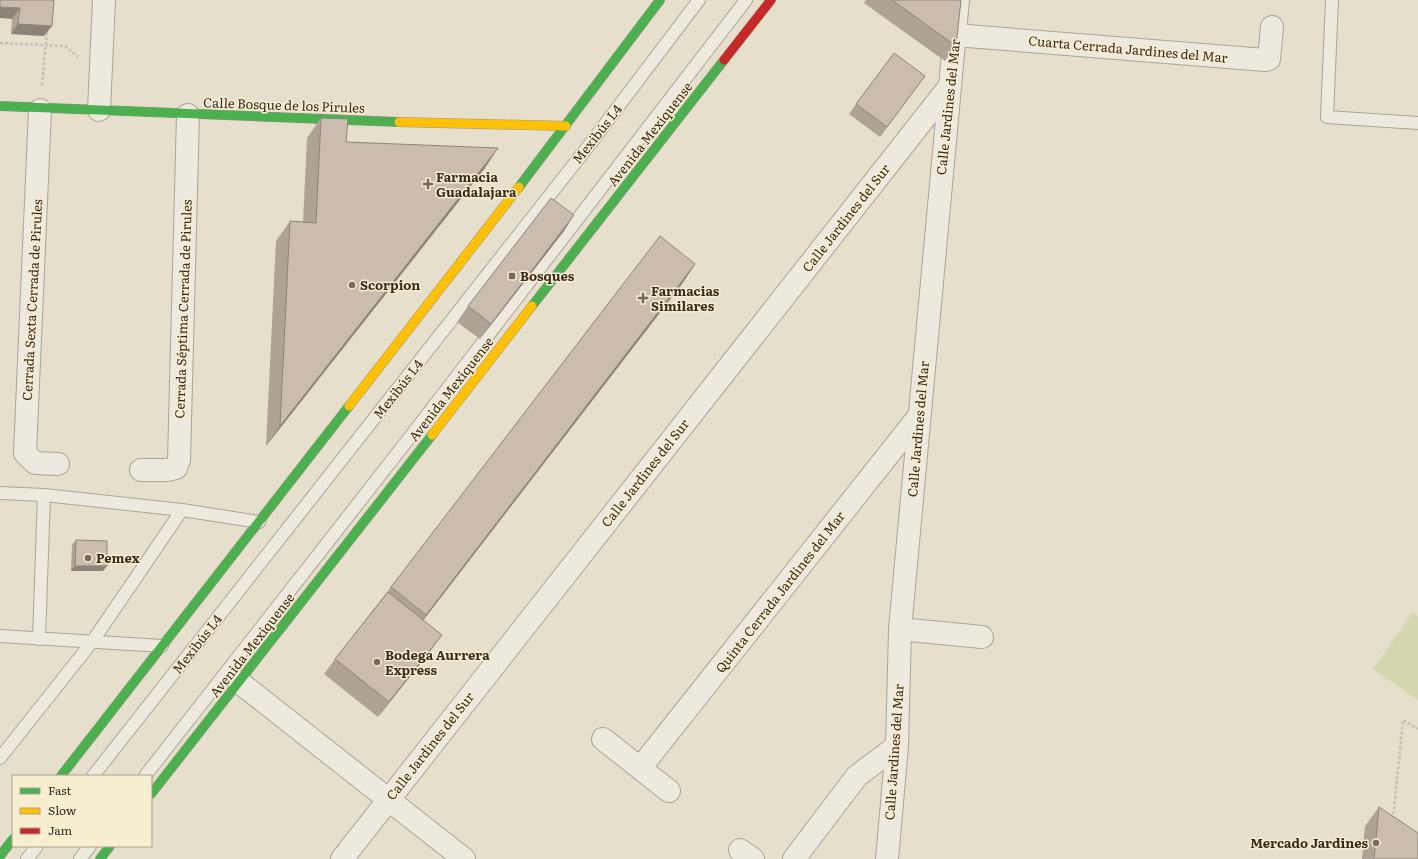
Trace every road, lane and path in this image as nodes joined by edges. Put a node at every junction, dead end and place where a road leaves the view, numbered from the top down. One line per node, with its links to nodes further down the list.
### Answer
1 (104, 0): 13 (street)
2 (660, 0): 20 (main road)
3 (699, 0): 41 (lane, Mexibús L4)
4 (746, 0): 42 (lane)
5 (771, 0): 34 (main road, Avenida Mexiquense)
6 (958, 0): 10 (street, Calle Jardines del Mar)
7 (1332, 0): 19 (lane)
8 (47, 23): 12 (path)
9 (1272, 27): 10 (street, Cuarta Cerrada Jardines del Mar)
10 (955, 35): 14 (street, Calle Jardines del Mar)
11 (0, 43): 12 (path)
12 (46, 45): 13 (path); 16 (path)
13 (101, 77): 17 (street)
14 (949, 87): 21 (street, Calle Jardines del Mar); 45 (street, Calle Jardines del Sur)
15 (0, 106): 16 (main road, Calle Bosque de los Pirules)
16 (40, 110): 17 (main road, Calle Bosque de los Pirules); 22 (street, Cerrada Sexta Cerrada de Pirules)
17 (99, 110): 18 (main road, Calle Bosque de los Pirules)
18 (188, 115): 20 (main road, Calle Bosque de los Pirules); 23 (street, Cerrada Séptima Cerrada de Pirules)
19 (1418, 123)
20 (566, 126): 27 (main road)
21 (919, 416): 28 (street, Calle Jardines del Mar); 39 (street, Quinta Cerrada Jardines del Mar)
22 (58, 464)
23 (141, 470)
24 (0, 493): 25 (lane)
25 (44, 495): 26 (lane); 31 (lane)
26 (182, 510): 27 (lane); 32 (lane)
27 (260, 522): 33 (main road)
28 (900, 629): 30 (street); 37 (street, Calle Jardines del Mar)
29 (0, 636): 31 (lane)
30 (982, 637)
31 (39, 638): 32 (lane)
32 (92, 642): 33 (lane); 38 (lane)
33 (162, 646): 40 (main road)
34 (239, 682): 44 (main road, Avenida Mexiquense); 45 (street)
35 (1418, 730): 46 (path)
36 (603, 739): 39 (street)
37 (897, 746): 57 (street); 58 (street, Calle Jardines del Mar)
38 (0, 758)
39 (641, 767): 43 (street)
40 (62, 775)
41 (94, 775)
42 (146, 775)
43 (669, 791)
44 (152, 793)
45 (388, 798): 55 (street, Calle Jardines del Sur); 56 (street)
46 (1392, 824)
47 (12, 840): 51 (main road)
48 (36, 847): 52 (lane)
49 (89, 847): 53 (lane)
50 (109, 847): 54 (main road)
51 (0, 856)
52 (27, 859)
53 (80, 859)
54 (100, 859)
55 (342, 859)
56 (464, 859)
57 (794, 859)
58 (887, 859)

